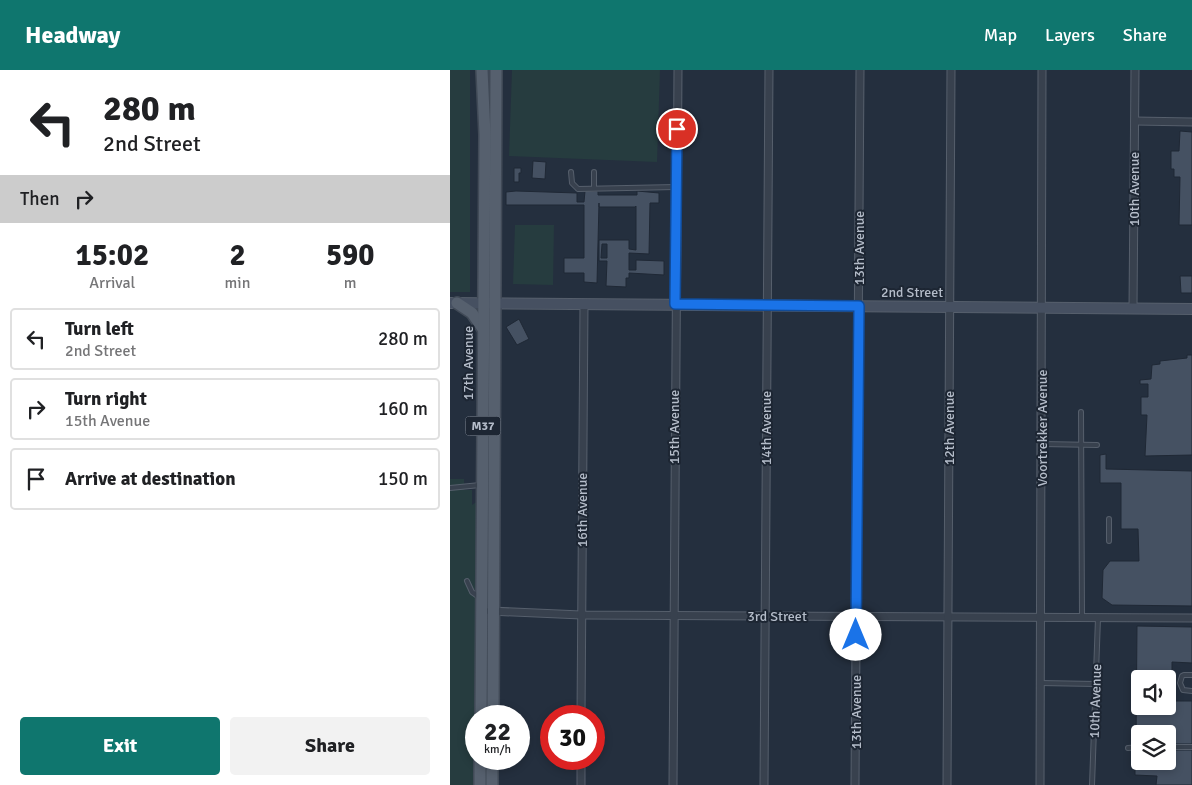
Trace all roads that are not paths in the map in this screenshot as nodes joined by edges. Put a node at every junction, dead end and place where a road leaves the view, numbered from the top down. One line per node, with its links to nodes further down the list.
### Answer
1 (482, 70): 16 (main road, 17th Avenue / M37)
2 (496, 70): 16 (main road, 17th Avenue / M37)
3 (678, 70): 13 (street, 15th Avenue)
4 (769, 70): 19 (street, 14th Avenue)
5 (860, 70): 20 (street, 13th Avenue)
6 (951, 70): 21 (street, 12th Avenue)
7 (1042, 70): 22 (street, Voortrekker Avenue)
8 (1135, 70): 9 (street, 10th Avenue)
9 (1135, 121): 10 (street); 23 (street, 10th Avenue)
10 (1192, 122)
11 (571, 172): 14 (lane)
12 (594, 172): 14 (lane)
13 (676, 187): 14 (lane); 18 (street, 15th Avenue)
14 (594, 188)
15 (453, 303): 16 (main road, 2nd Street); 25 (main road)
16 (489, 303): 17 (main road, 2nd Street); 25 (main road, 17th Avenue / M37); 30 (main road, 17th Avenue / M37)
17 (584, 304): 18 (main road, 2nd Street); 37 (street, 16th Avenue)
18 (675, 304): 19 (main road, 2nd Street); 38 (street, 15th Avenue)
19 (767, 306): 20 (main road, 2nd Street); 39 (street, 14th Avenue)
20 (859, 306): 21 (main road, 2nd Street); 40 (street, 13th Avenue)
21 (950, 306): 22 (main road, 2nd Street); 41 (street, 12th Avenue)
22 (1042, 307): 23 (main road, 2nd Street); 27 (street, Voortrekker Avenue)
23 (1134, 308): 24 (main road, 2nd Street)
24 (1192, 308)
25 (483, 329): 30 (main road, 17th Avenue / M37)
26 (1081, 412): 29 (lane)
27 (1042, 444): 29 (lane); 42 (street, Voortrekker Avenue)
28 (1097, 445): 29 (lane)
29 (1082, 446): 43 (lane)
30 (488, 485): 31 (lane); 35 (main road, 17th Avenue / M37); 36 (main road, 17th Avenue / M37)
31 (450, 488)
32 (1109, 520): 33 (lane)
33 (1109, 542)
34 (467, 581): 35 (lane)
35 (481, 598): 36 (main road, 17th Avenue / M37)
36 (488, 611): 37 (street, 3rd Street); 50 (main road, 17th Avenue / M37); 51 (main road, 17th Avenue / M37)
37 (582, 615): 38 (street, 3rd Street); 52 (street, 16th Avenue)
38 (674, 615): 39 (street, 3rd Street); 63 (street, 15th Avenue)
39 (765, 616): 40 (street, 3rd Street); 64 (street, 14th Avenue)
40 (857, 616): 41 (street, 3rd Street); 65 (street, 13th Avenue)
41 (948, 616): 42 (street, 3rd Street); 66 (street, 12th Avenue)
42 (1041, 618): 43 (street, 3rd Street); 47 (street, Voortrekker Avenue)
43 (1082, 618): 44 (street, 3rd Street)
44 (1098, 618): 45 (street, 3rd Street); 48 (lane, 10th Avenue)
45 (1192, 618)
46 (1192, 676): 49 (lane)
47 (1040, 683): 48 (lane); 67 (street, Voortrekker Avenue)
48 (1096, 684): 68 (lane, 10th Avenue)
49 (1192, 691)
50 (481, 705)
51 (492, 705)
52 (581, 705)
53 (1192, 746): 54 (lane)
54 (1176, 747)
55 (1128, 748): 56 (lane)
56 (1131, 748)
57 (480, 770): 60 (main road)
58 (492, 770): 61 (main road)
59 (581, 770): 62 (street)
60 (480, 785)
61 (492, 785)
62 (581, 785)
63 (672, 785)
64 (764, 785)
65 (856, 785)
66 (947, 785)
67 (1040, 785)
68 (1092, 785)

